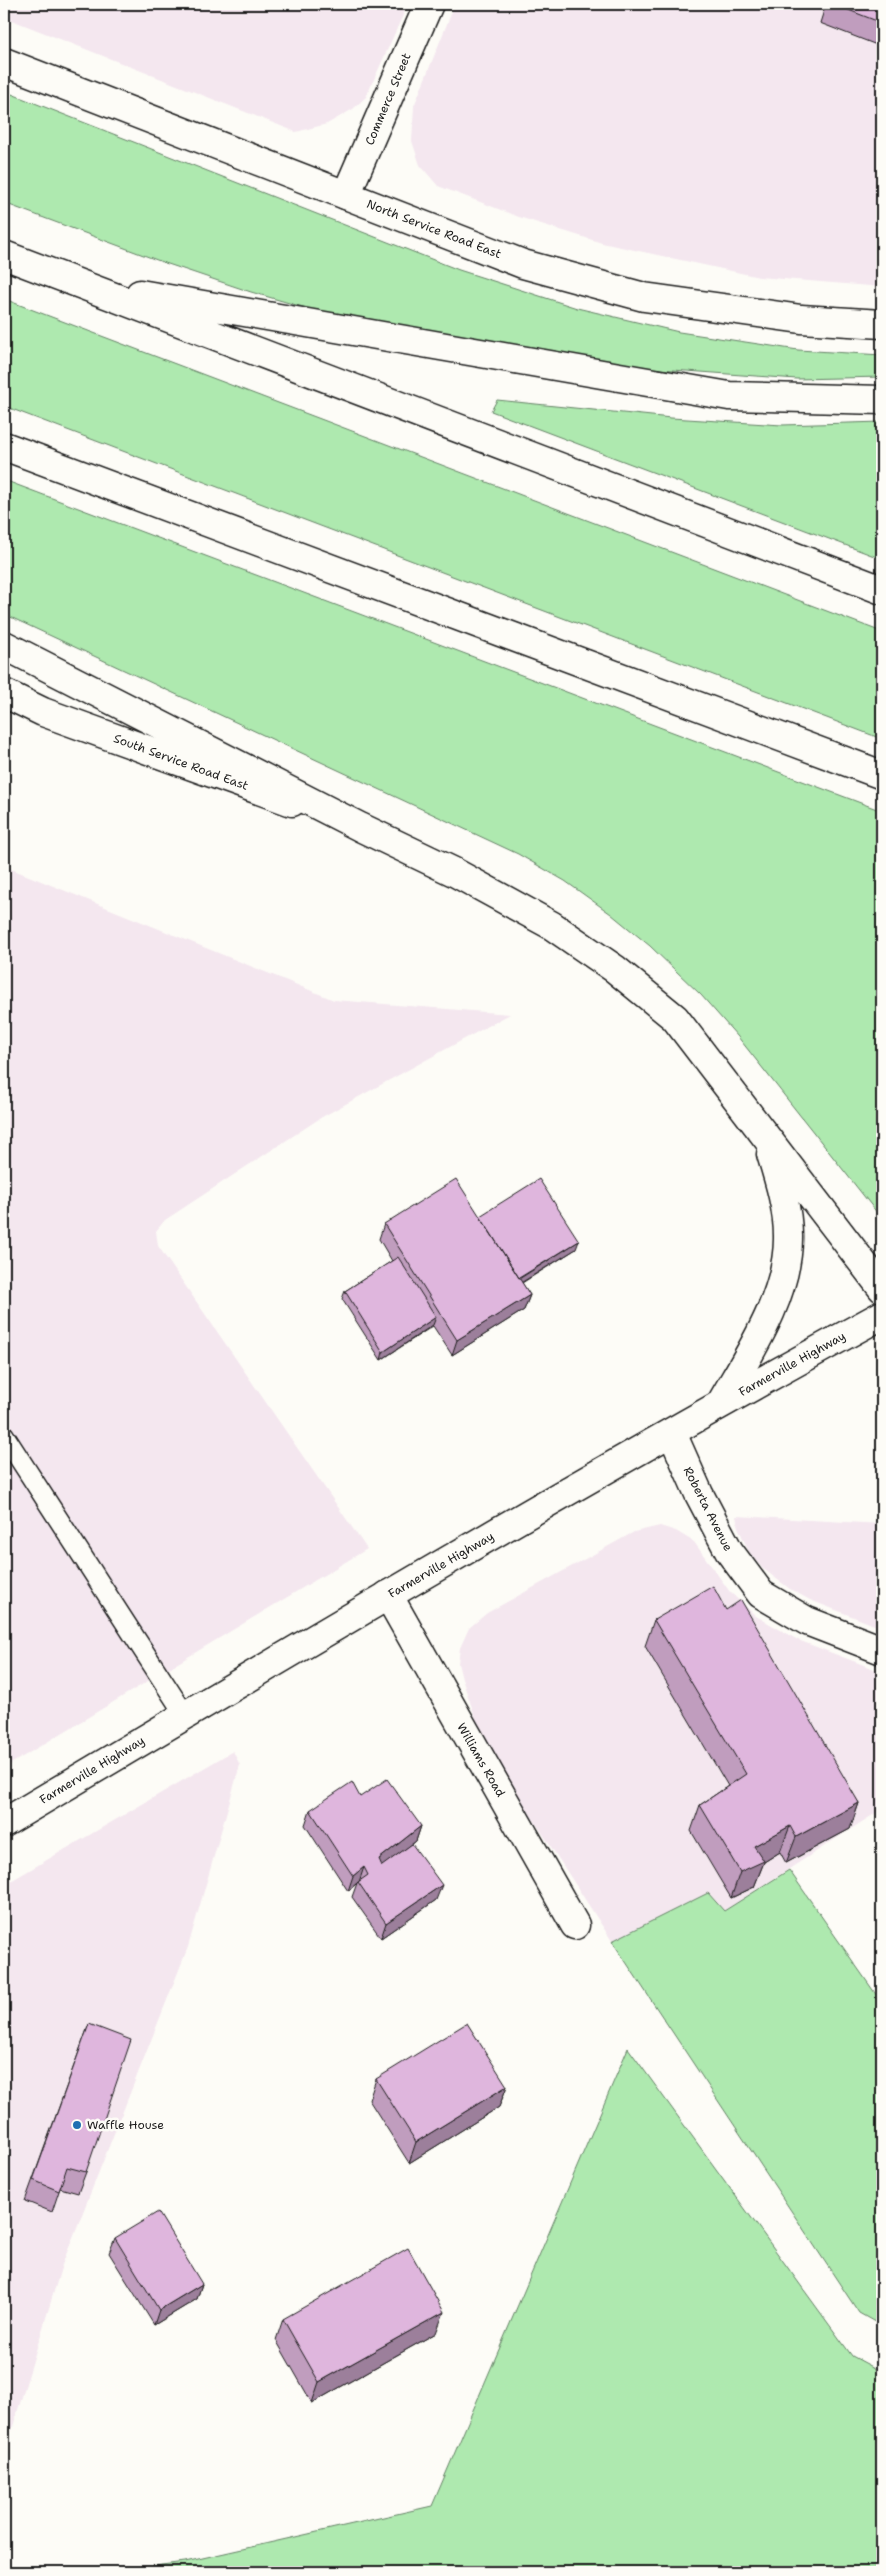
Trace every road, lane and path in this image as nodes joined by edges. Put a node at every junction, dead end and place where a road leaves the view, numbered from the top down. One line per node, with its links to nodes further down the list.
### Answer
1 (429, 4): 3 (main road, Commerce Street)
2 (4, 62): 3 (main road, North Service Road East)
3 (346, 195): 6 (main road, North Service Road East)
4 (4, 256): 5 (main road)
5 (78, 283): 7 (main road); 9 (main road)
6 (882, 324)
7 (882, 400)
8 (4, 446): 12 (main road)
9 (882, 590)
10 (4, 645): 13 (main road)
11 (4, 693): 13 (main road, South Service Road East)
12 (882, 775)
13 (360, 827): 14 (main road)
14 (766, 1138): 15 (main road); 17 (main road)
15 (882, 1288)
16 (882, 1315): 17 (main road, Farmerville Highway)
17 (721, 1403): 18 (main road, Farmerville Highway)
18 (672, 1433): 20 (main road, Farmerville Highway); 21 (main road, Roberta Avenue)
19 (4, 1435): 22 (lane)
20 (388, 1595): 22 (main road, Farmerville Highway); 24 (main road, Williams Road)
21 (882, 1650)
22 (185, 1715): 23 (main road, Farmerville Highway)
23 (4, 1823)
24 (575, 1925)

